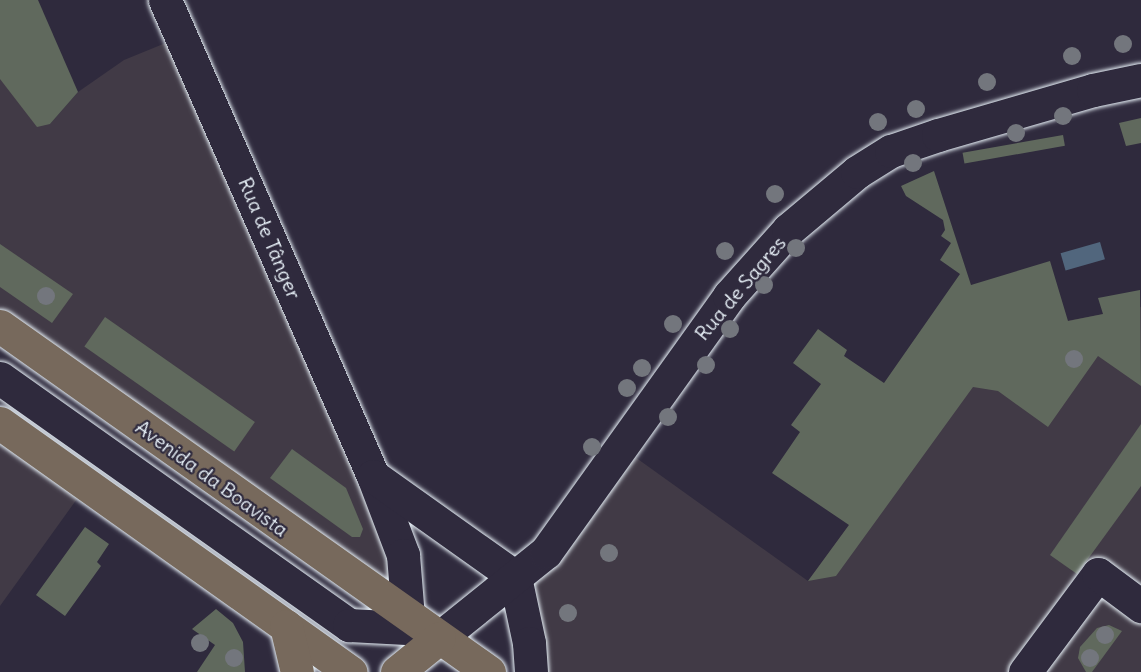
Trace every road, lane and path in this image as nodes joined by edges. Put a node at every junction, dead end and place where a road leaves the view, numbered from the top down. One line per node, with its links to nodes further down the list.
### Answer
1 (165, 0): 7 (street, Rua de Tânger)
2 (1141, 80): 9 (street, Rua de Sagres)
3 (0, 326): 12 (main road, Avenida da Boavista)
4 (0, 378): 6 (street, Avenida da Boavista)
5 (0, 423): 8 (main road)
6 (116, 460): 8 (street); 12 (street, Avenida da Boavista)
7 (373, 476): 9 (street); 12 (street, Rua de Tânger)
8 (136, 520): 11 (main road)
9 (515, 577): 12 (street, Rua de Sagres); 18 (street)
10 (1141, 606): 13 (street)
11 (286, 626): 14 (main road); 15 (main road)
12 (424, 628): 16 (main road); 17 (main road, Avenida da Boavista)
13 (1029, 667)
14 (297, 672)
15 (350, 672)
16 (397, 672)
17 (489, 672)
18 (531, 672)

